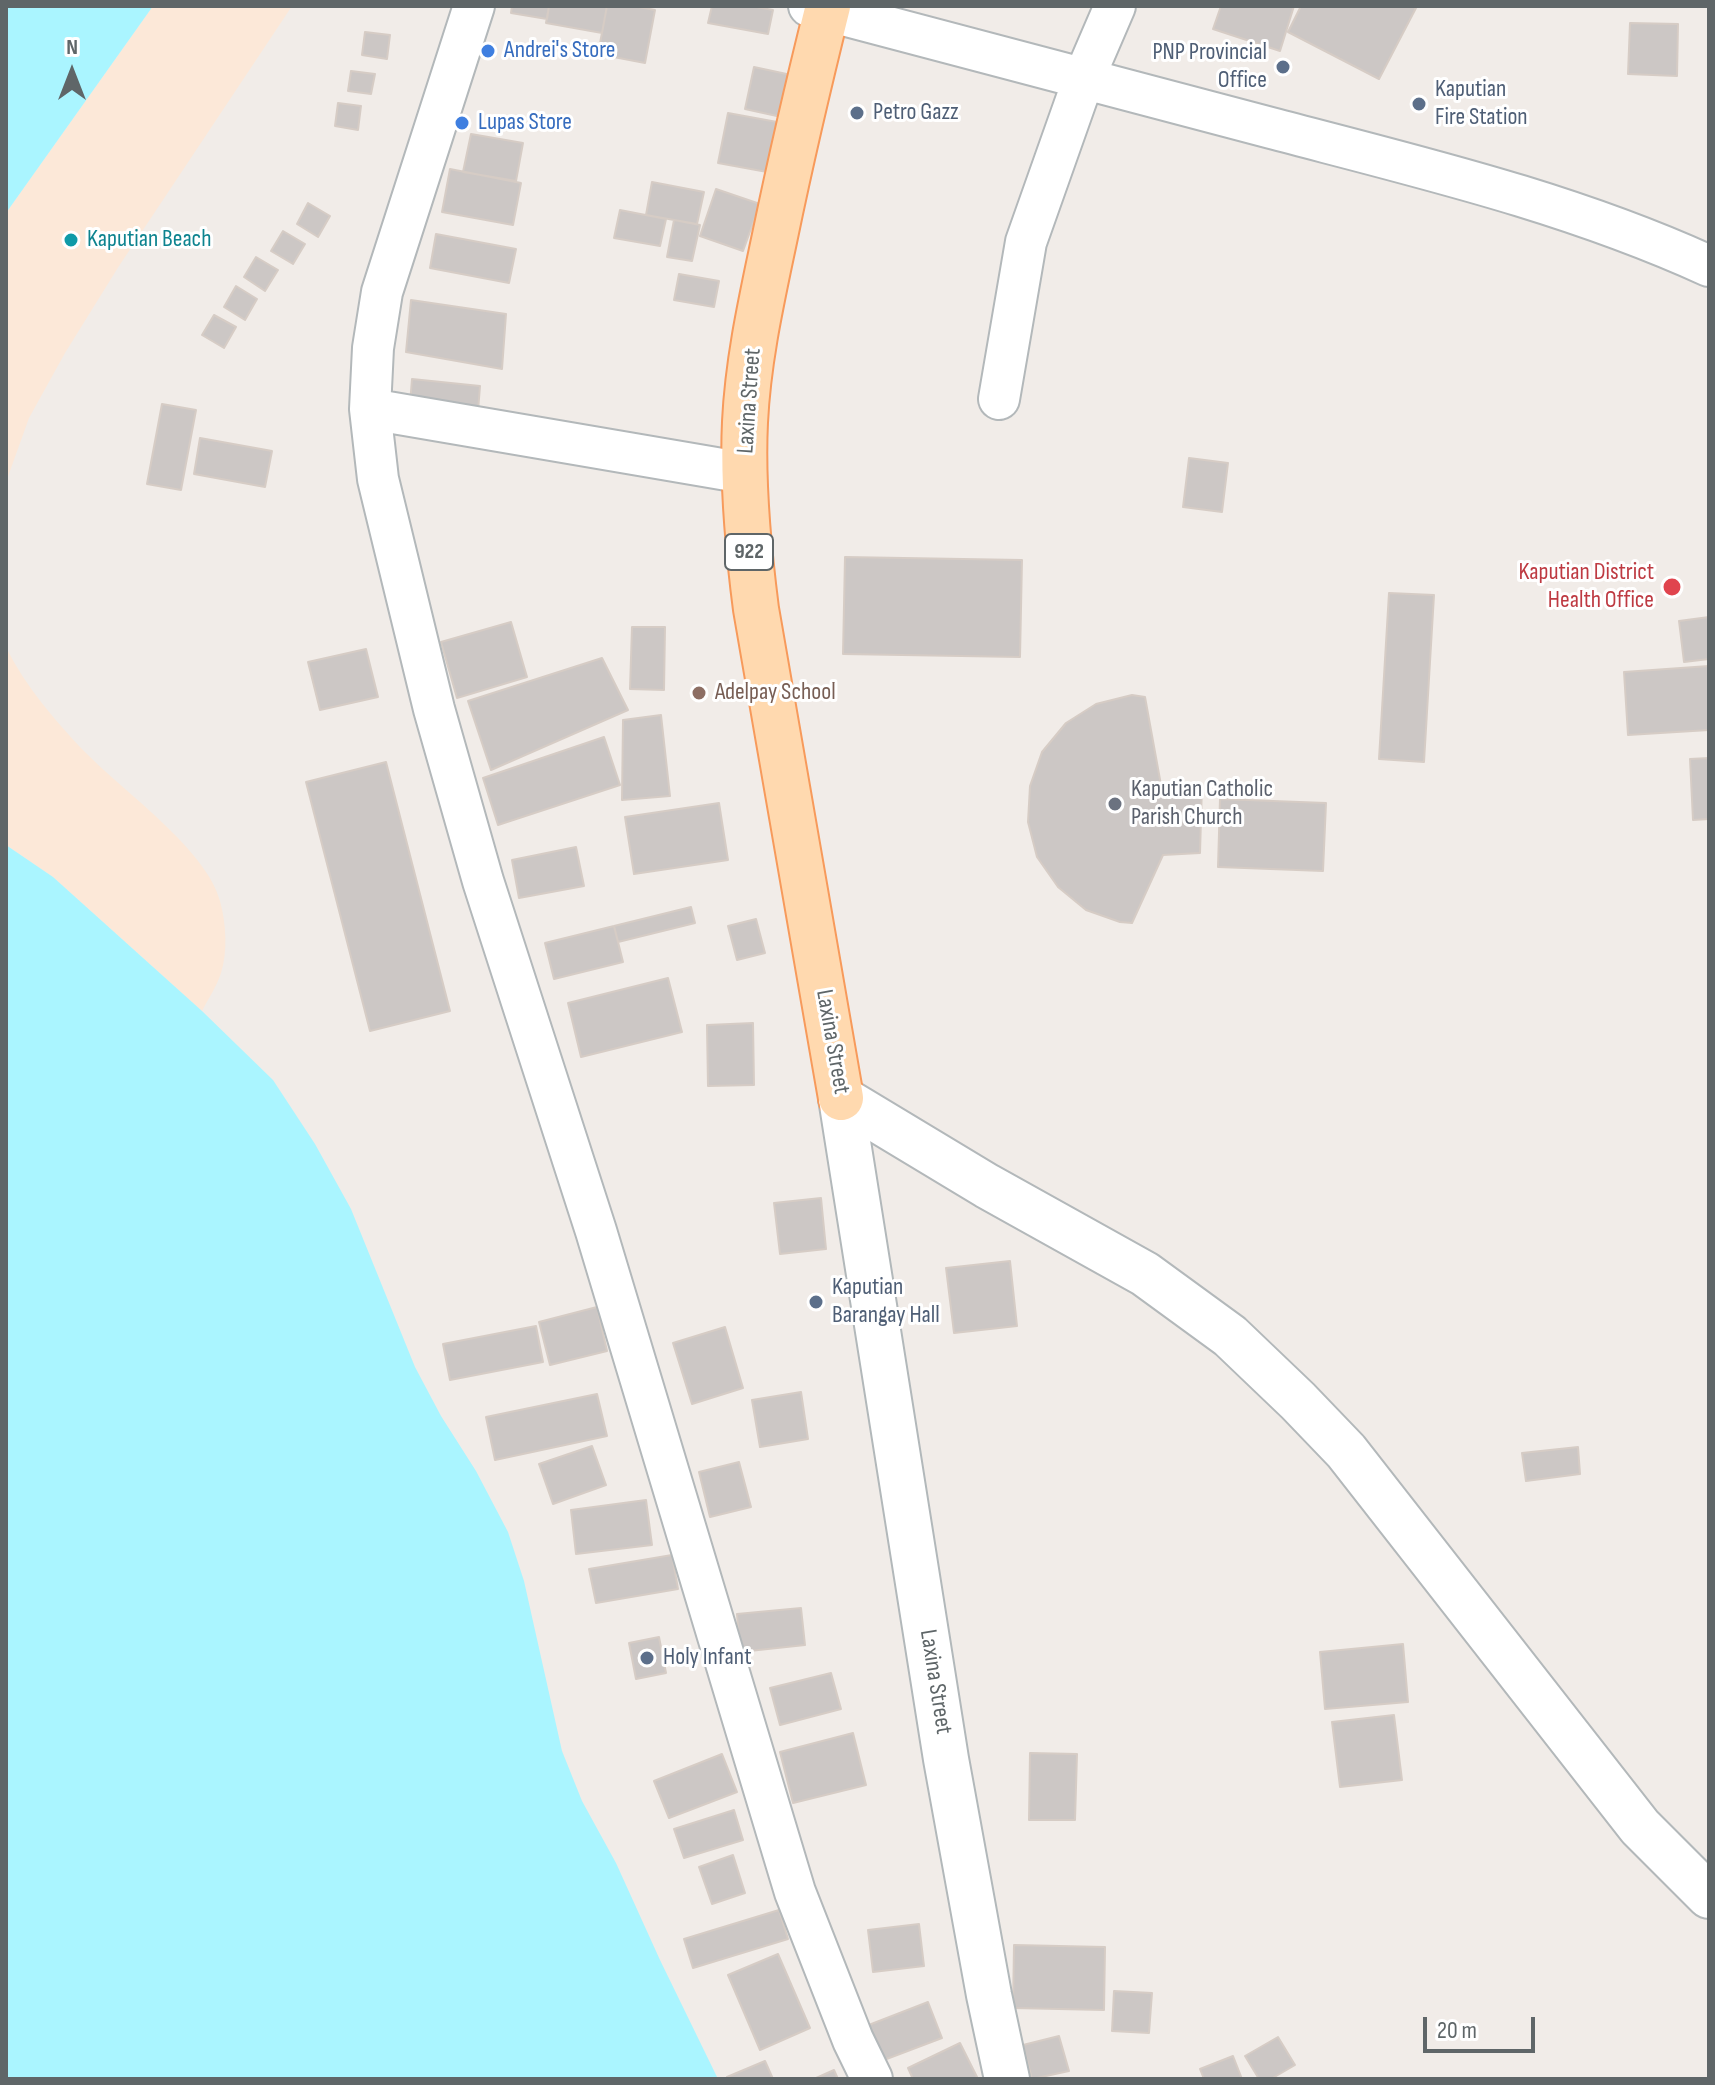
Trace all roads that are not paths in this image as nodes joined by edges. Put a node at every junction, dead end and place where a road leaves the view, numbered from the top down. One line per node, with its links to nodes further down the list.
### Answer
1 (474, 6): 7 (street)
2 (1115, 6): 4 (street)
3 (821, 8): 4 (street); 8 (main road, Laxina Street / 922)
4 (1084, 78): 5 (street); 6 (street)
5 (1709, 266)
6 (999, 399)
7 (370, 409): 8 (street); 11 (street)
8 (745, 473): 9 (main road, Laxina Street / 922)
9 (841, 1098): 10 (street); 12 (street, Laxina Street)
10 (1709, 1896)
11 (872, 2079)
12 (1007, 2079)

